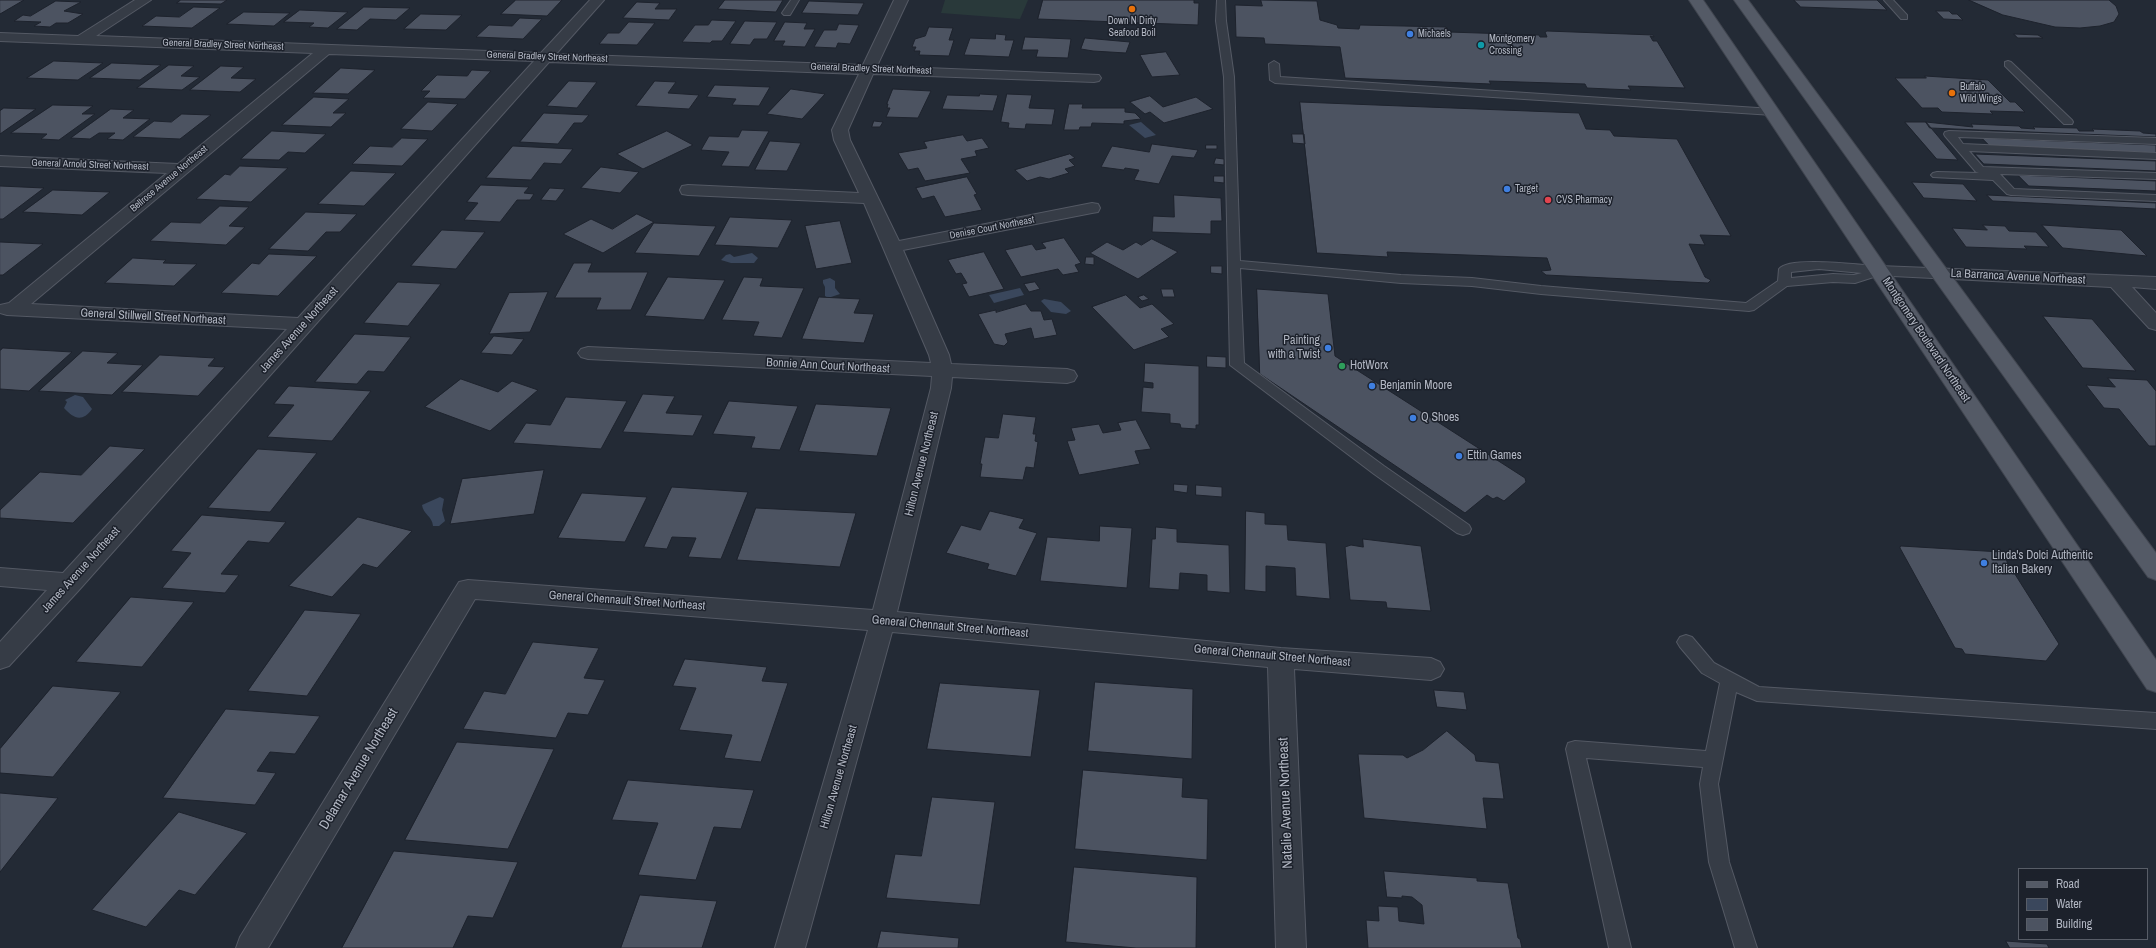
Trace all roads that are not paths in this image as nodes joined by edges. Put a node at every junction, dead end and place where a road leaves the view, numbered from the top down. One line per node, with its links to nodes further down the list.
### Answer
1 (144, 0): 12 (street)
2 (597, 0): 14 (street, James Avenue Northeast)
3 (795, 0): 9 (lane)
4 (900, 0): 17 (street, Hilton Avenue Northeast)
5 (1221, 0): 34 (lane)
6 (1696, 0): 19 (main road, Montgomery Boulevard Northeast)
7 (1741, 0): 36 (main road)
8 (1888, 0): 10 (lane)
9 (787, 13)
10 (1904, 17)
11 (0, 37): 12 (street, General Bradley Street Northeast)
12 (82, 39): 13 (street, General Bradley Street Northeast)
13 (326, 49): 14 (street, General Bradley Street Northeast); 25 (street, Bellrose Avenue Northeast)
14 (545, 56): 17 (street, General Bradley Street Northeast); 40 (street, James Avenue Northeast)
15 (1274, 64): 19 (lane)
16 (2008, 64): 20 (lane)
17 (870, 68): 18 (street, General Bradley Street Northeast); 30 (street, Hilton Avenue Northeast)
18 (1094, 78)
19 (1773, 112): 35 (main road, Montgomery Boulevard Northeast)
20 (2068, 122)
21 (2156, 141): 22 (lane)
22 (1960, 147): 23 (lane); 26 (lane)
23 (2156, 156)
24 (0, 161): 25 (street, General Arnold Street Northeast)
25 (181, 169): 39 (street, Bellrose Avenue Northeast)
26 (1994, 174): 27 (lane); 28 (lane); 31 (lane)
27 (1937, 175)
28 (2156, 176)
29 (688, 190): 30 (street)
30 (868, 198): 33 (street, Hilton Avenue Northeast)
31 (2156, 198)
32 (1092, 208): 33 (street, Denise Court Northeast)
33 (893, 248): 43 (street, Hilton Avenue Northeast)
34 (1234, 264): 35 (lane, La Barranca Avenue Northeast); 45 (lane)
35 (1879, 271): 36 (street, La Barranca Avenue Northeast); 56 (main road, Montgomery Boulevard Northeast)
36 (1939, 274): 37 (street, La Barranca Avenue Northeast); 46 (main road)
37 (2116, 281): 38 (street, La Barranca Avenue Northeast); 41 (street)
38 (2156, 283)
39 (7, 309): 40 (street, General Stillwell Street Northeast)
40 (305, 324): 48 (street, James Avenue Northeast)
41 (2156, 324)
42 (588, 353): 43 (street, Bonnie Ann Court Northeast)
43 (942, 372): 44 (street, Bonnie Ann Court Northeast); 50 (street, Hilton Avenue Northeast)
44 (1067, 376)
45 (1463, 529)
46 (2156, 571)
47 (0, 577): 48 (street)
48 (70, 583): 53 (street, James Avenue Northeast)
49 (468, 589): 50 (street, General Chennault Street Northeast); 59 (street, Delamar Avenue Northeast)
50 (882, 621): 52 (street, General Chennault Street Northeast); 60 (street, Hilton Avenue Northeast)
51 (1686, 642): 55 (lane)
52 (1281, 658): 54 (street, General Chennault Street Northeast); 61 (street, Natalie Avenue Northeast)
53 (0, 659)
54 (1431, 669)
55 (1730, 679): 57 (lane); 58 (lane)
56 (2156, 681)
57 (2156, 721)
58 (1714, 760): 62 (lane); 63 (lane)
59 (251, 948)
60 (790, 948)
61 (1291, 948)
62 (1620, 948)
63 (1746, 948)

